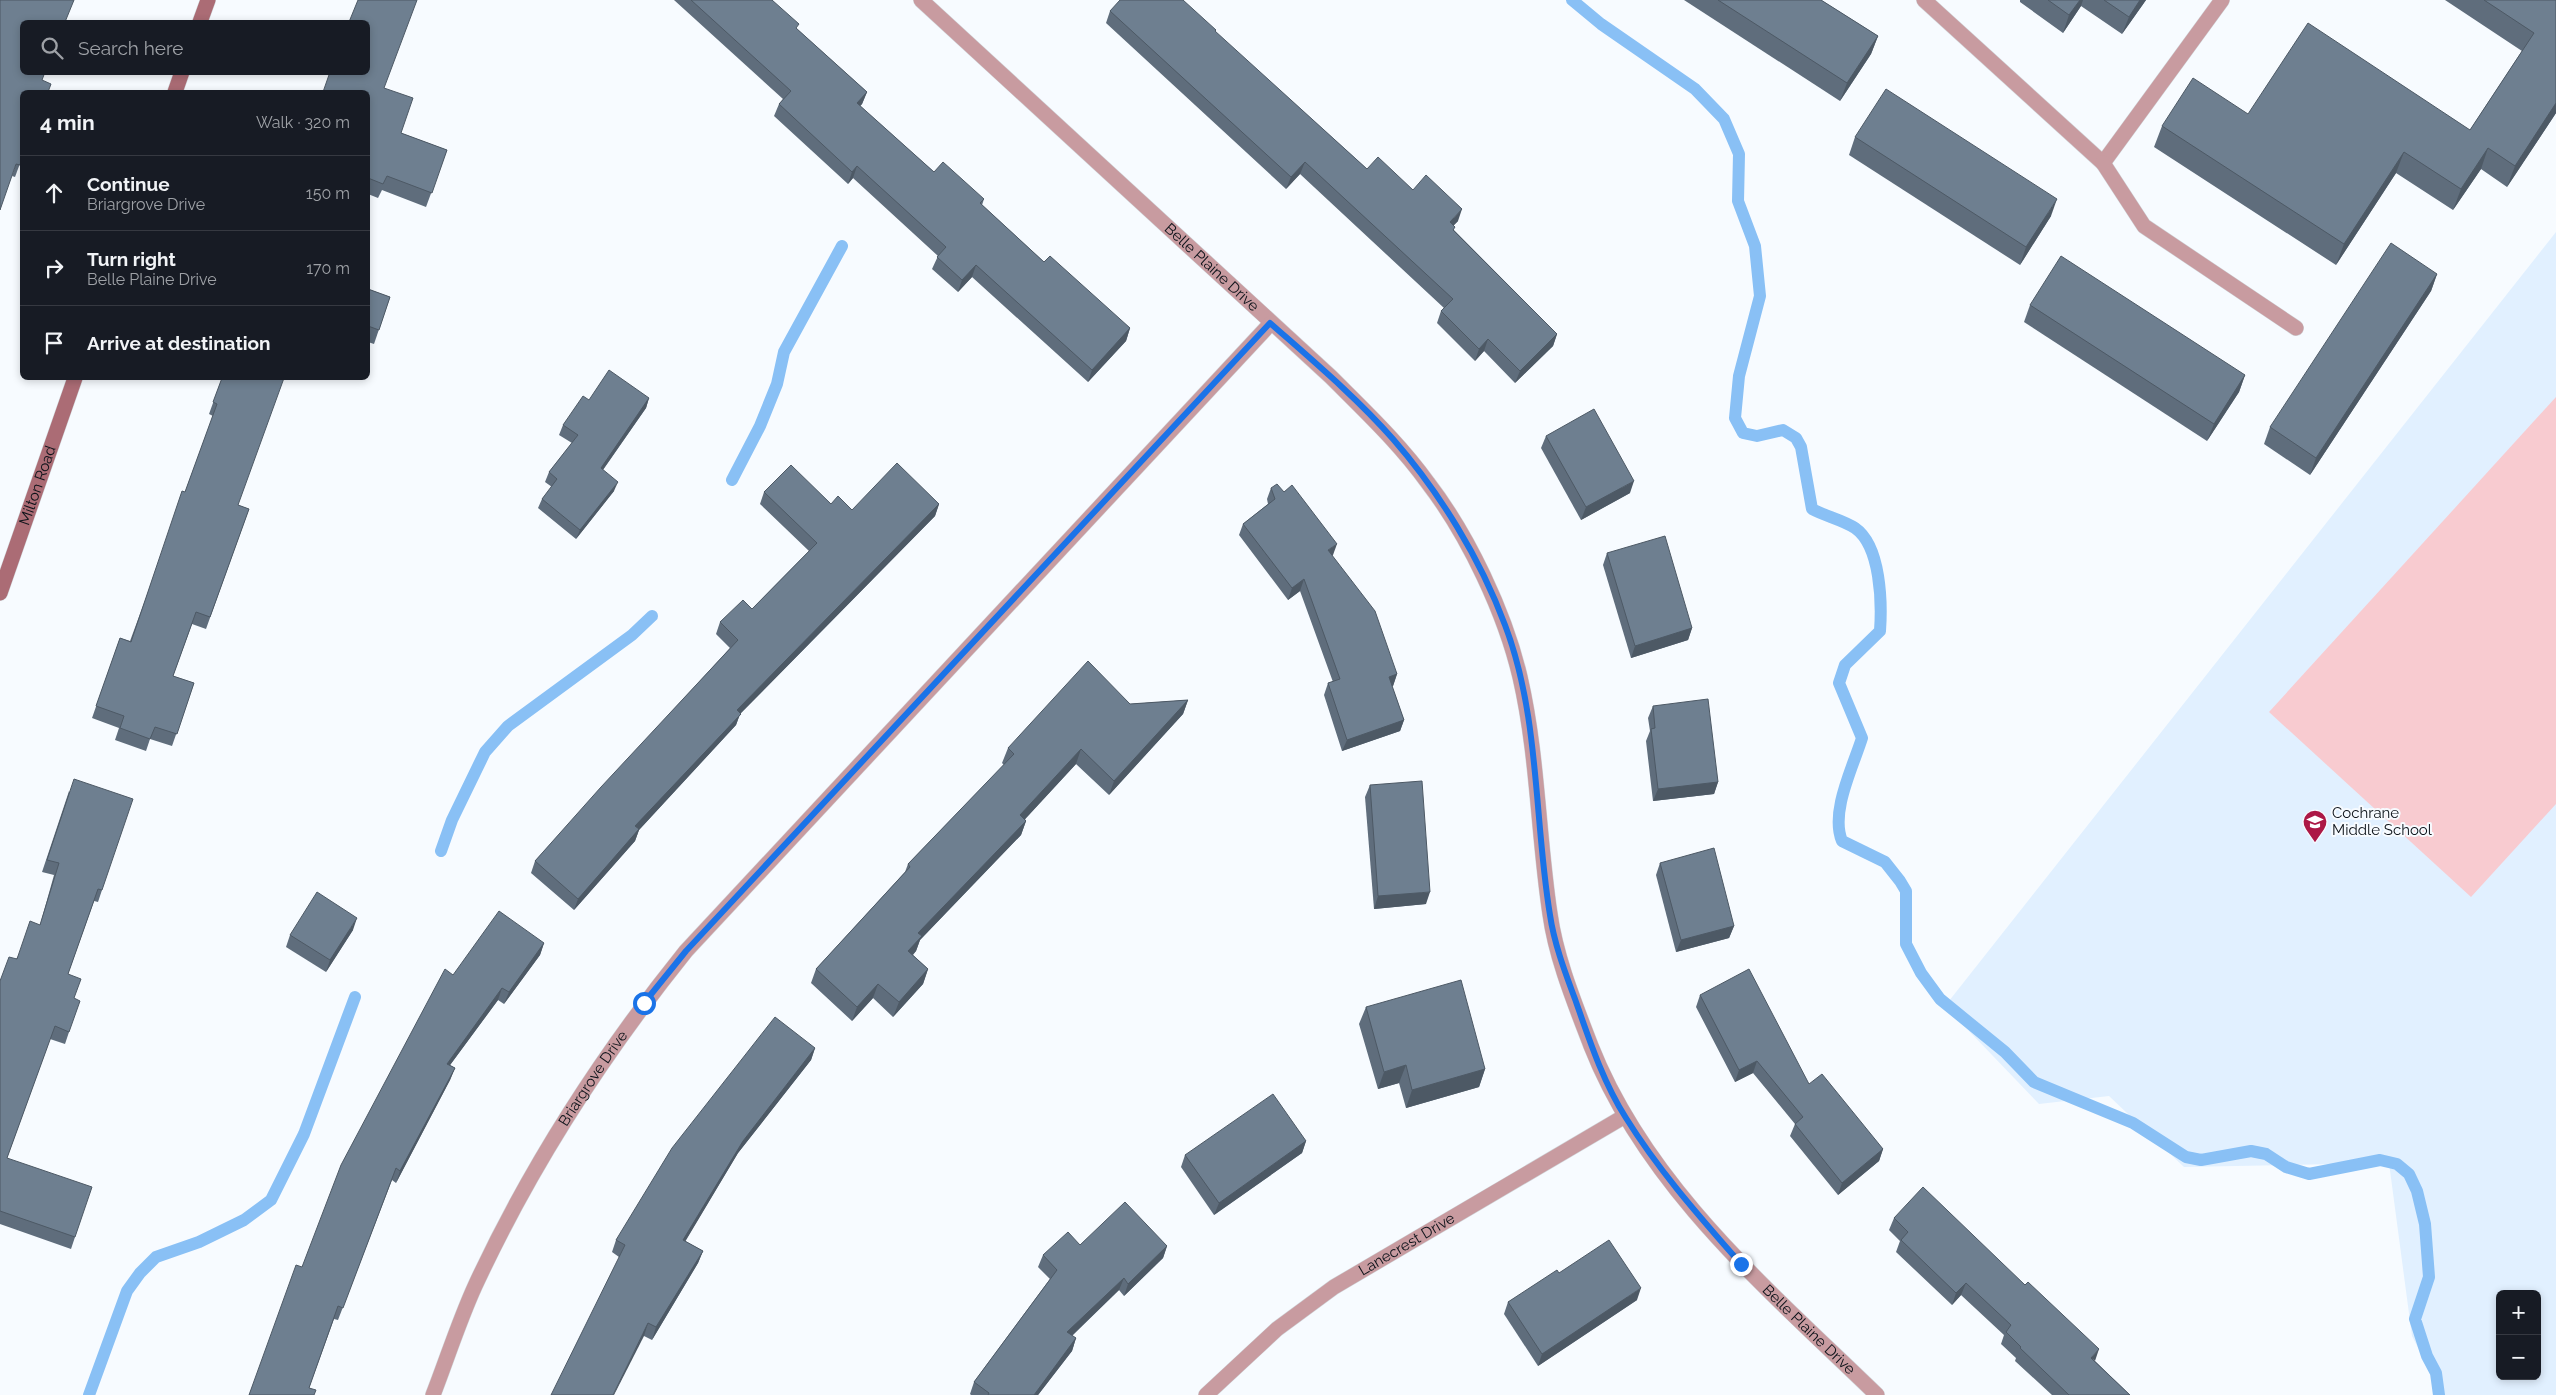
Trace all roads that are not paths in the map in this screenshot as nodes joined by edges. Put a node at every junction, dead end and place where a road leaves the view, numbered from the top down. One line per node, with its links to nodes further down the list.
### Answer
1 (208, 0): 5 (street)
2 (921, 0): 9 (street, Belle Plaine Drive)
3 (1924, 0): 8 (street)
4 (2222, 0): 8 (street)
5 (201, 20)
6 (181, 75): 7 (street)
7 (176, 90)
8 (2103, 163): 10 (street)
9 (1270, 323): 13 (street, Belle Plaine Drive); 14 (street, Briargrove Drive)
10 (2296, 328)
11 (75, 380): 12 (street, Milton Road)
12 (0, 593)
13 (1625, 1116): 15 (street, Lanecrest Drive); 16 (street, Belle Plaine Drive)
14 (433, 1395)
15 (1206, 1395)
16 (1877, 1395)

